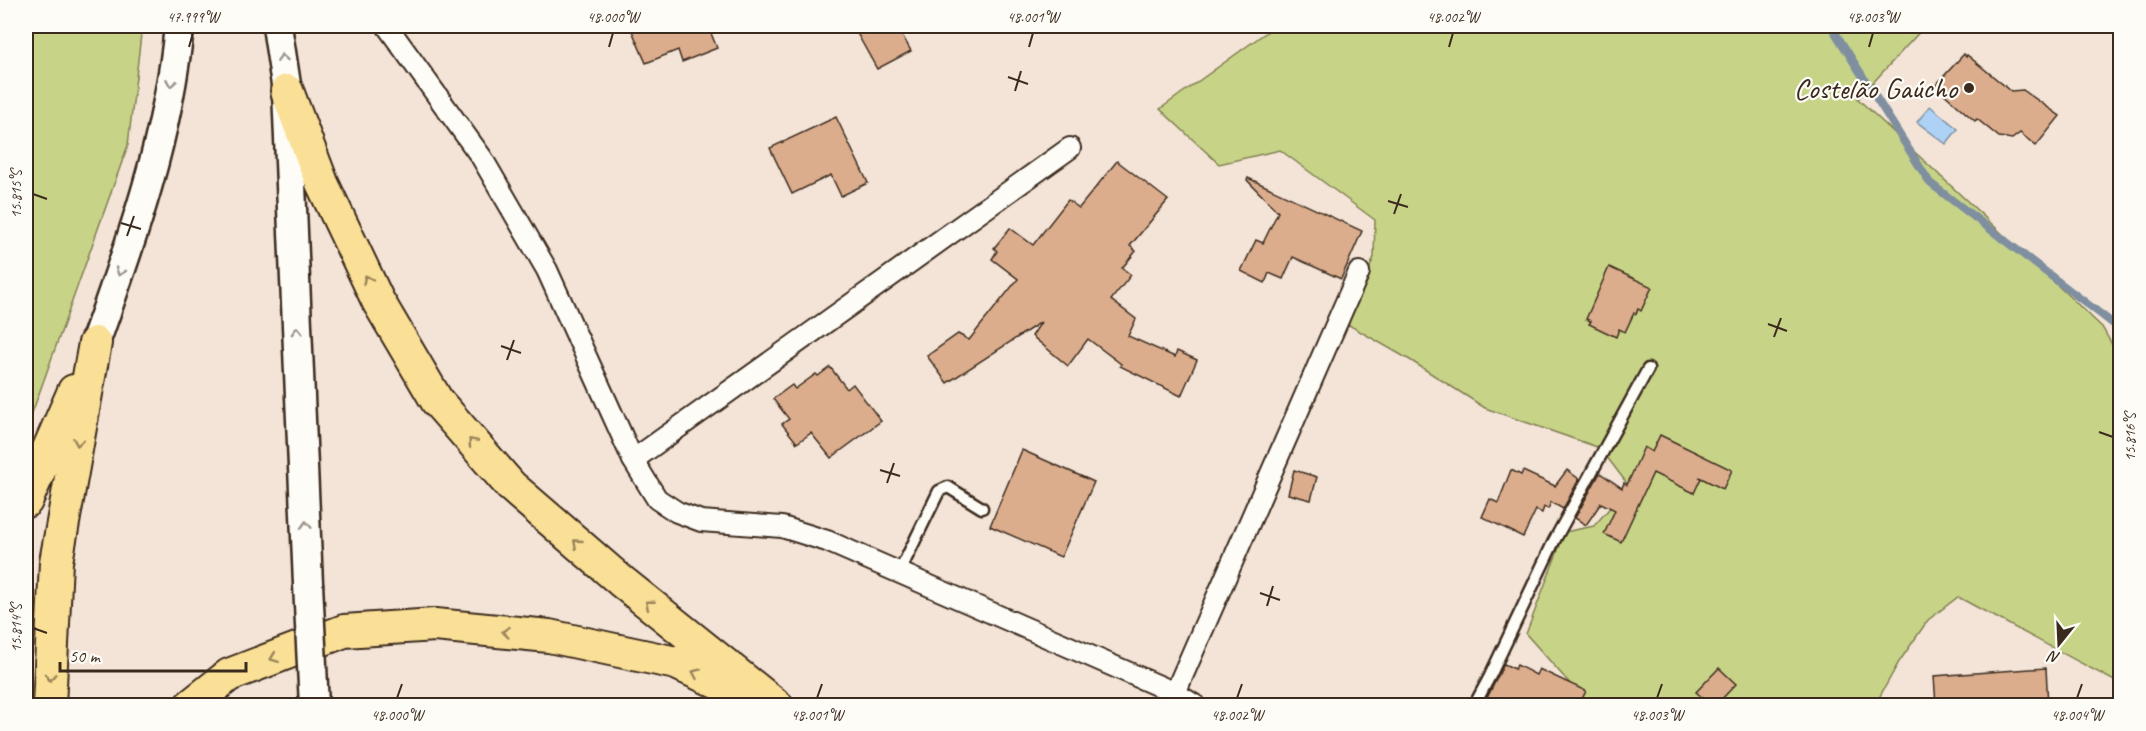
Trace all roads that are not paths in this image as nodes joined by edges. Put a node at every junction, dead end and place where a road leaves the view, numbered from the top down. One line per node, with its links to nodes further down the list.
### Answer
1 (179, 26): 7 (main road, one-way to 7)
2 (277, 26): 4 (main road, one-way to 2)
3 (387, 26): 9 (street)
4 (287, 91): 16 (main road, one-way to 4, bridge); 18 (main road, one-way to 4)
5 (1070, 148): 9 (street)
6 (1359, 272): 13 (street)
7 (95, 343): 10 (main road); 14 (main road, one-way to 14)
8 (1648, 369): 20 (lane)
9 (633, 460): 12 (street)
10 (26, 501)
11 (982, 508): 12 (lane)
12 (899, 573): 13 (street)
13 (1175, 693): 19 (street)
14 (49, 705)
15 (190, 705): 17 (main road, one-way to 15)
16 (315, 705)
17 (768, 705)
18 (777, 705)
19 (1196, 705)
20 (1474, 705)

